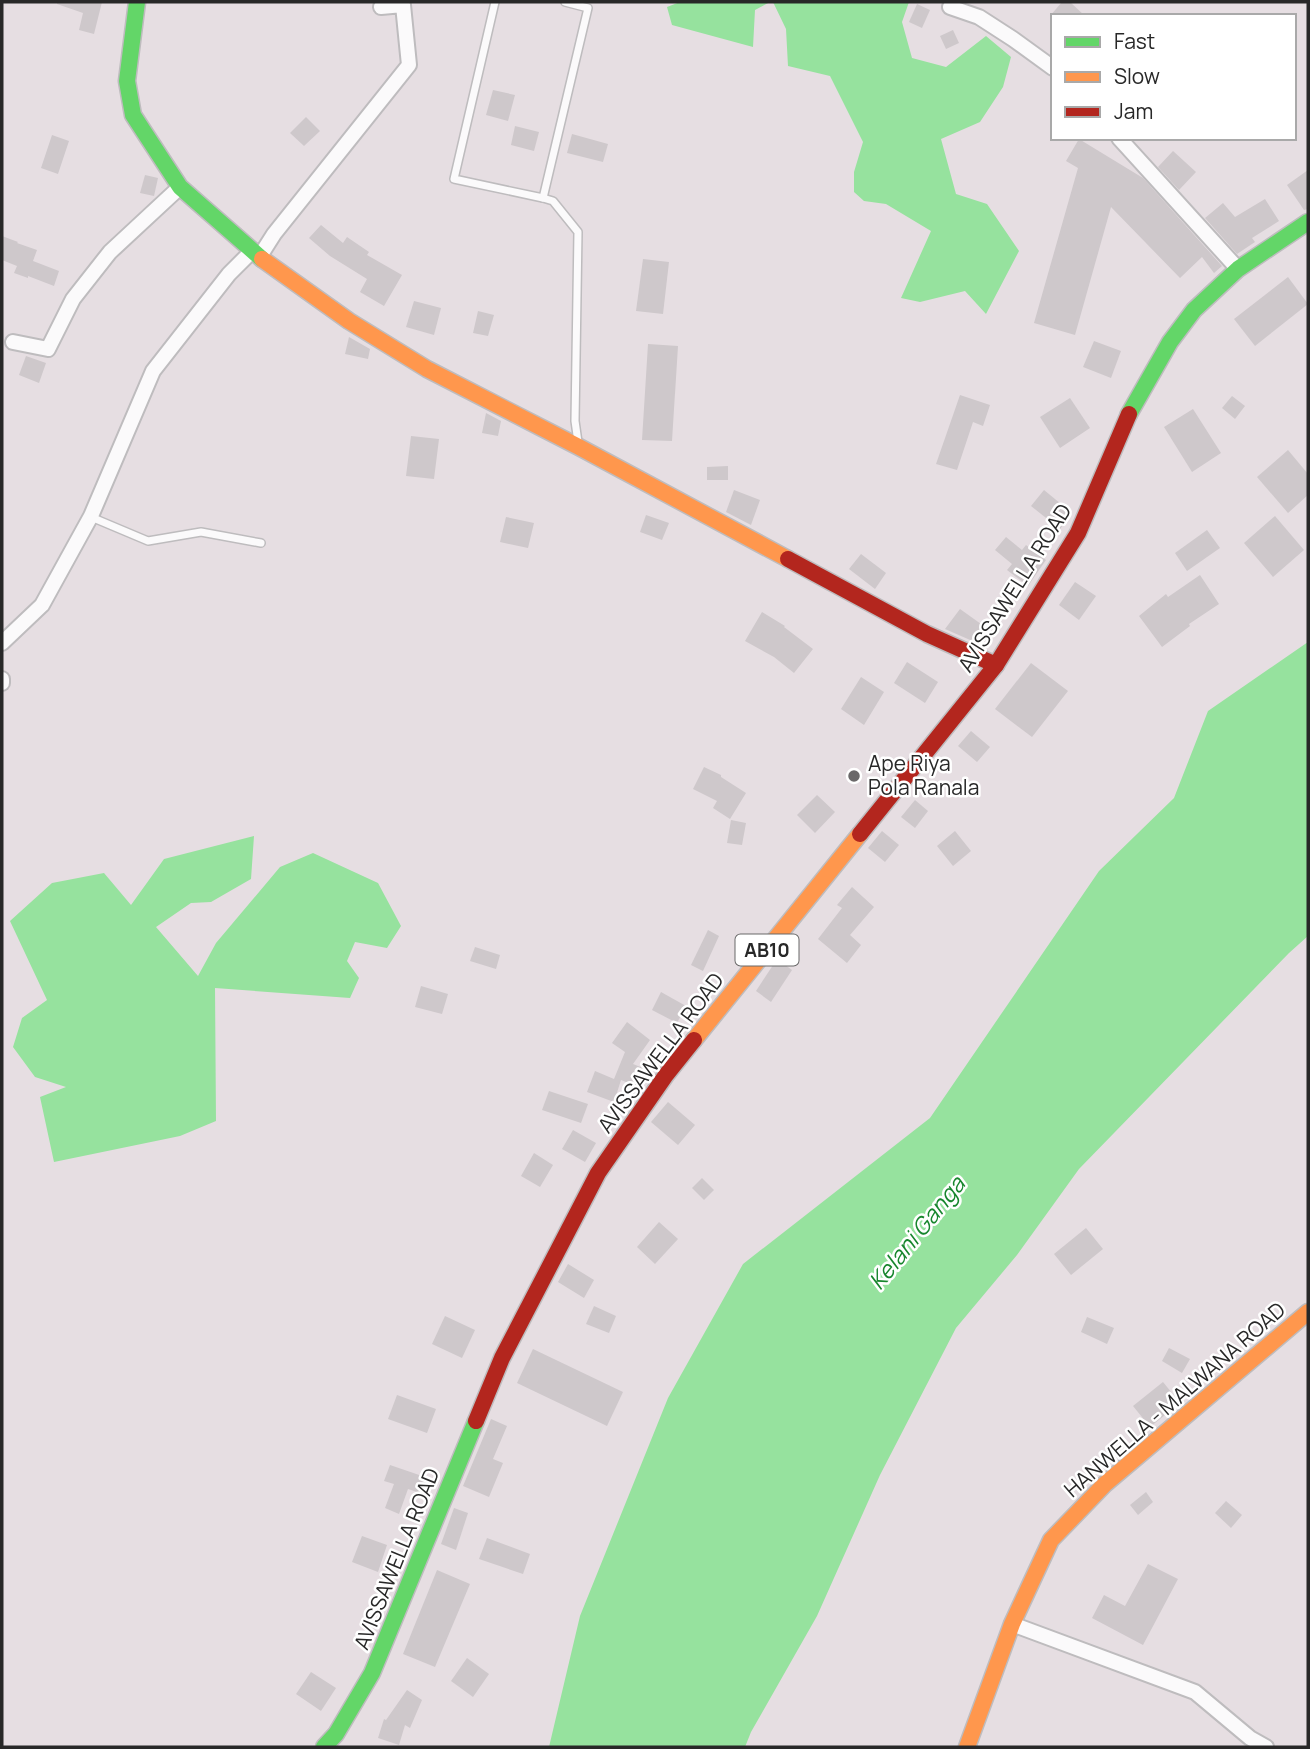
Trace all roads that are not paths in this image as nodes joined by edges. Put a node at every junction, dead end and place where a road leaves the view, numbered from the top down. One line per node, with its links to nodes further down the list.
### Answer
1 (136, 2): 8 (main road)
2 (495, 2): 9 (lane)
3 (565, 2): 9 (lane)
4 (381, 6): 11 (street)
5 (950, 7): 6 (street)
6 (1051, 67)
7 (1121, 140): 12 (street)
8 (180, 187): 11 (main road); 13 (street)
9 (543, 198): 14 (lane)
10 (1308, 222): 12 (main road, AVISSAWELLA ROAD / AB10)
11 (256, 254): 14 (main road); 15 (street)
12 (1238, 269): 18 (main road, AVISSAWELLA ROAD / AB10)
13 (13, 342)
14 (579, 447): 18 (main road)
15 (91, 516): 16 (lane); 17 (street)
16 (261, 544)
17 (2, 643)
18 (996, 665): 21 (main road, AVISSAWELLA ROAD / AB10)
19 (1308, 1312): 20 (main road, HANWELLA - MALWANA ROAD)
20 (1012, 1624): 22 (main road, HANWELLA - MALWANA ROAD); 23 (street)
21 (324, 1747)
22 (967, 1747)
23 (1266, 1747)

